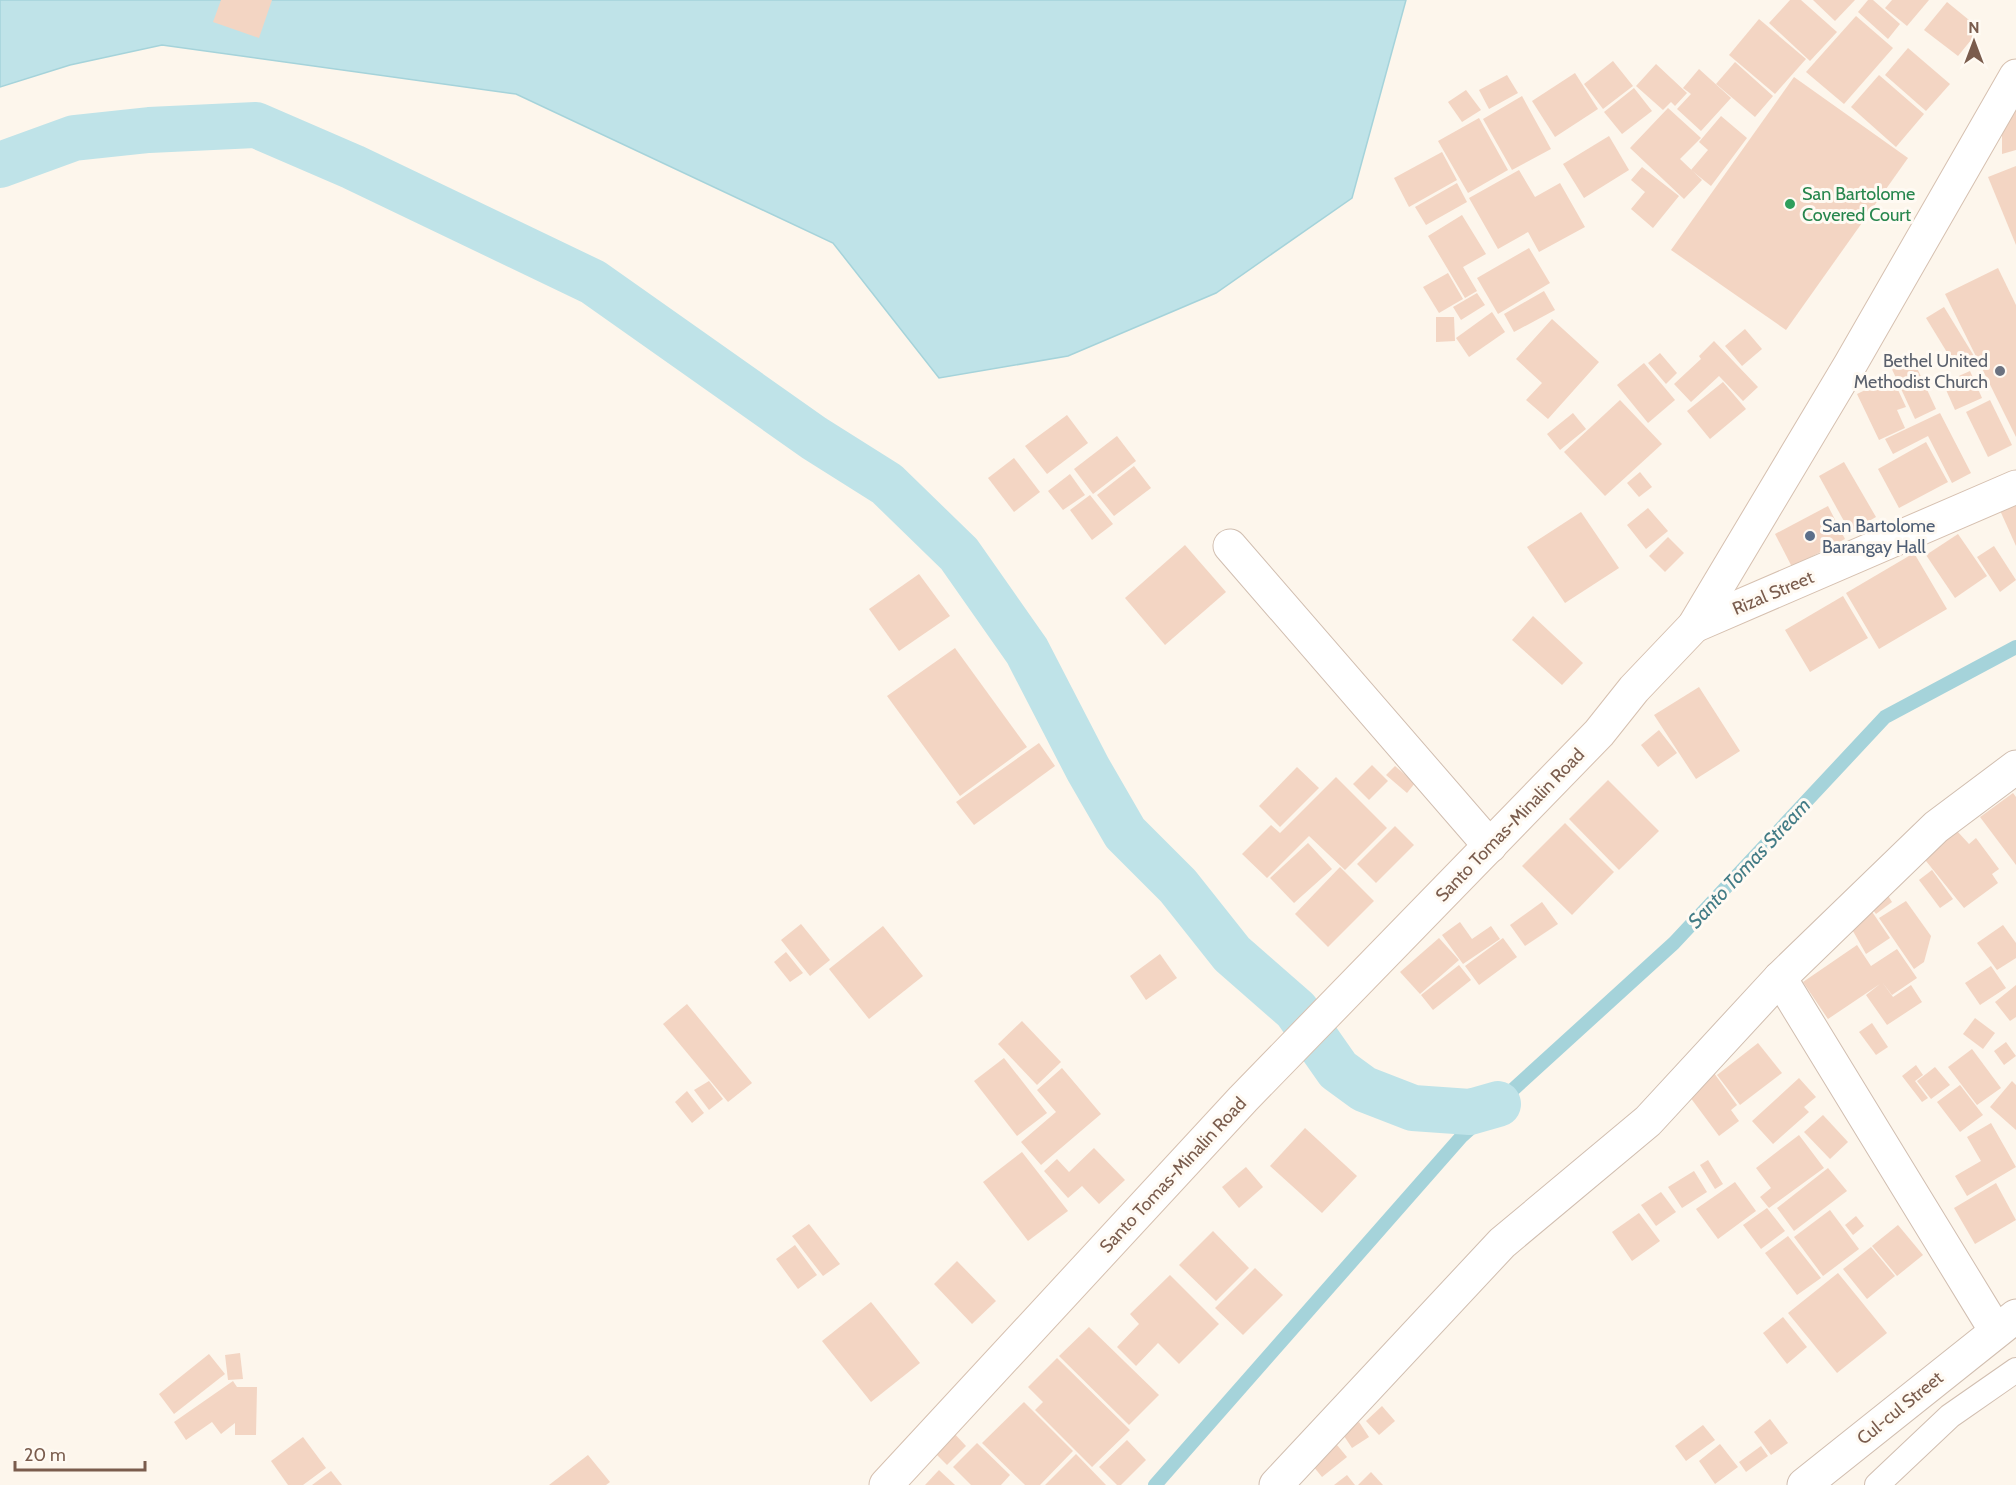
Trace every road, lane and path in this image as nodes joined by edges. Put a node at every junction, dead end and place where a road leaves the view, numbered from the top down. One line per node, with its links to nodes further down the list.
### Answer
1 (2016, 76): 4 (street, Santo Tomas-Minalin Road)
2 (2016, 487): 4 (street, Rizal Street)
3 (1230, 546): 6 (street)
4 (1694, 626): 6 (street, Santo Tomas-Minalin Road)
5 (2016, 767): 7 (street)
6 (1490, 846): 10 (street, Santo Tomas-Minalin Road)
7 (1780, 978): 8 (street); 11 (street)
8 (2006, 1324): 12 (street, Cul-cul Street)
9 (2016, 1370): 13 (lane)
10 (886, 1485)
11 (1275, 1485)
12 (1804, 1485)
13 (1877, 1485)

